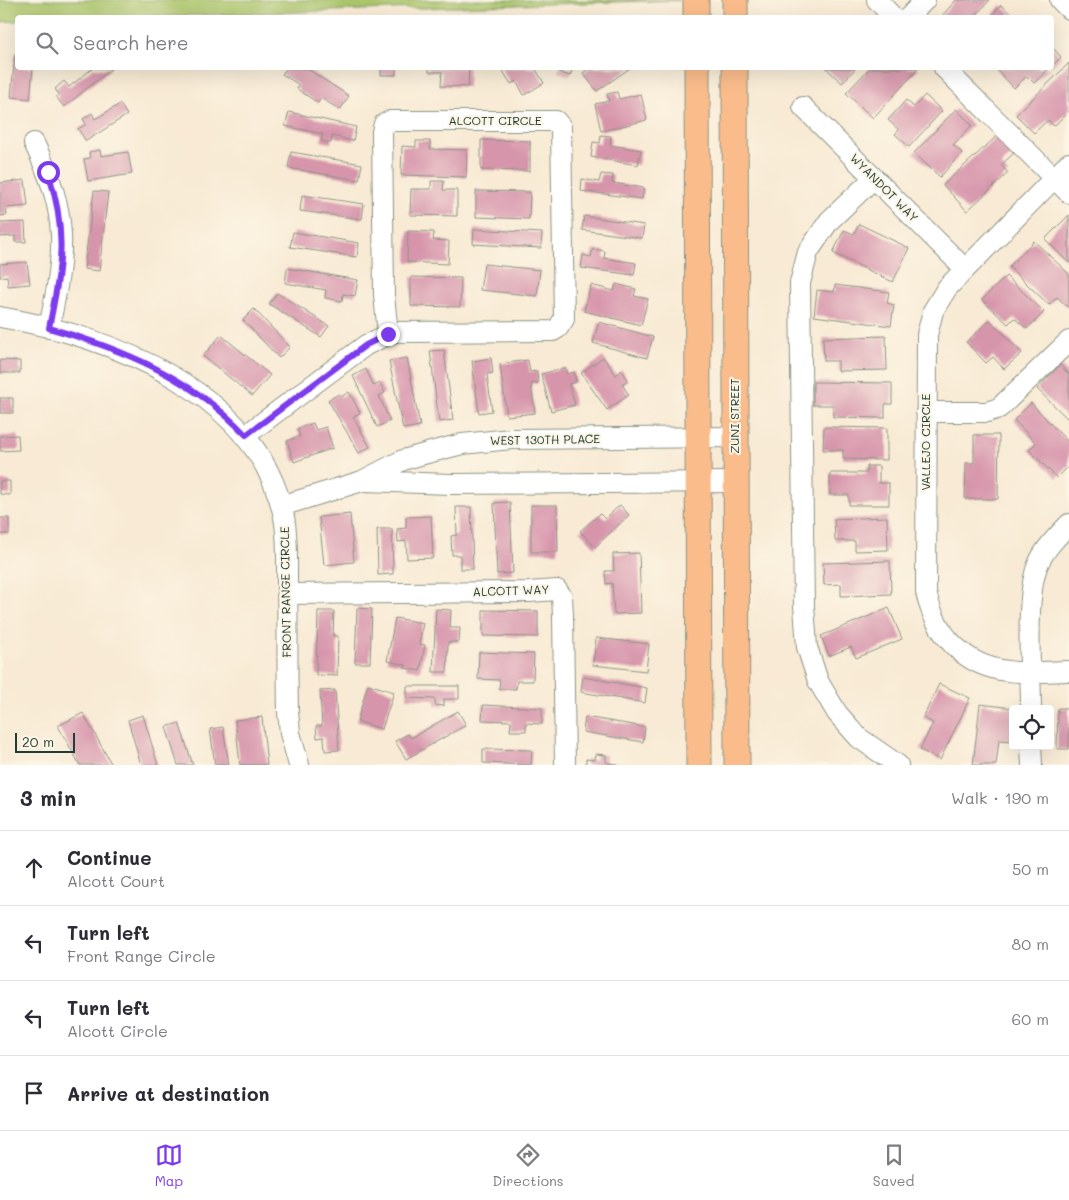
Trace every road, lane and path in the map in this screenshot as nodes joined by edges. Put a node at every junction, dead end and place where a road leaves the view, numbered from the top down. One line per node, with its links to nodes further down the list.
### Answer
1 (696, 0): 7 (main road)
2 (735, 0): 8 (main road)
3 (877, 0): 9 (street)
4 (925, 0): 10 (street)
5 (1060, 0): 6 (street)
6 (1069, 8)
7 (696, 15)
8 (735, 15)
9 (891, 15)
10 (911, 15)
11 (697, 70): 28 (main road)
12 (735, 70): 27 (main road, ZUNI STREET)
13 (946, 70): 18 (street)
14 (803, 107): 17 (street, WYANDOT WAY)
15 (34, 143): 22 (street)
16 (1069, 162): 18 (street, VALLEJO CIRCLE)
17 (874, 178): 20 (street, WYANDOT WAY); 43 (street)
18 (1054, 178): 19 (street); 20 (street, VALLEJO CIRCLE)
19 (1069, 194)
20 (965, 269): 25 (street, VALLEJO CIRCLE)
21 (0, 317): 22 (street, FRONT RANGE CIRCLE)
22 (49, 328): 26 (street, FRONT RANGE CIRCLE)
23 (388, 334): 23 (street, ALCOTT CIRCLE); 26 (street, ALCOTT CIRCLE)
24 (1069, 341): 25 (street)
25 (926, 412): 35 (street, VALLEJO CIRCLE)
26 (246, 435): 32 (street, FRONT RANGE CIRCLE)
27 (735, 437): 28 (street, WEST 130TH PLACE); 30 (main road, ZUNI STREET)
28 (699, 438): 29 (street, WEST 130TH PLACE); 31 (main road)
29 (362, 481): 31 (street, WEST 130TH PLACE); 32 (street, WEST 130TH PLACE)
30 (735, 482): 31 (street, WEST 130TH PLACE); 42 (main road, ZUNI STREET)
31 (699, 483): 41 (main road)
32 (281, 506): 34 (street, FRONT RANGE CIRCLE)
33 (1069, 524): 35 (street)
34 (287, 594): 39 (street, FRONT RANGE CIRCLE); 40 (street, ALCOTT WAY)
35 (1031, 671): 36 (street, VALLEJO CIRCLE); 37 (street)
36 (1069, 671)
37 (1031, 705)
38 (1032, 750): 44 (street)
39 (299, 765)
40 (564, 765)
41 (699, 765)
42 (737, 765)
43 (898, 765)
44 (1032, 765)

